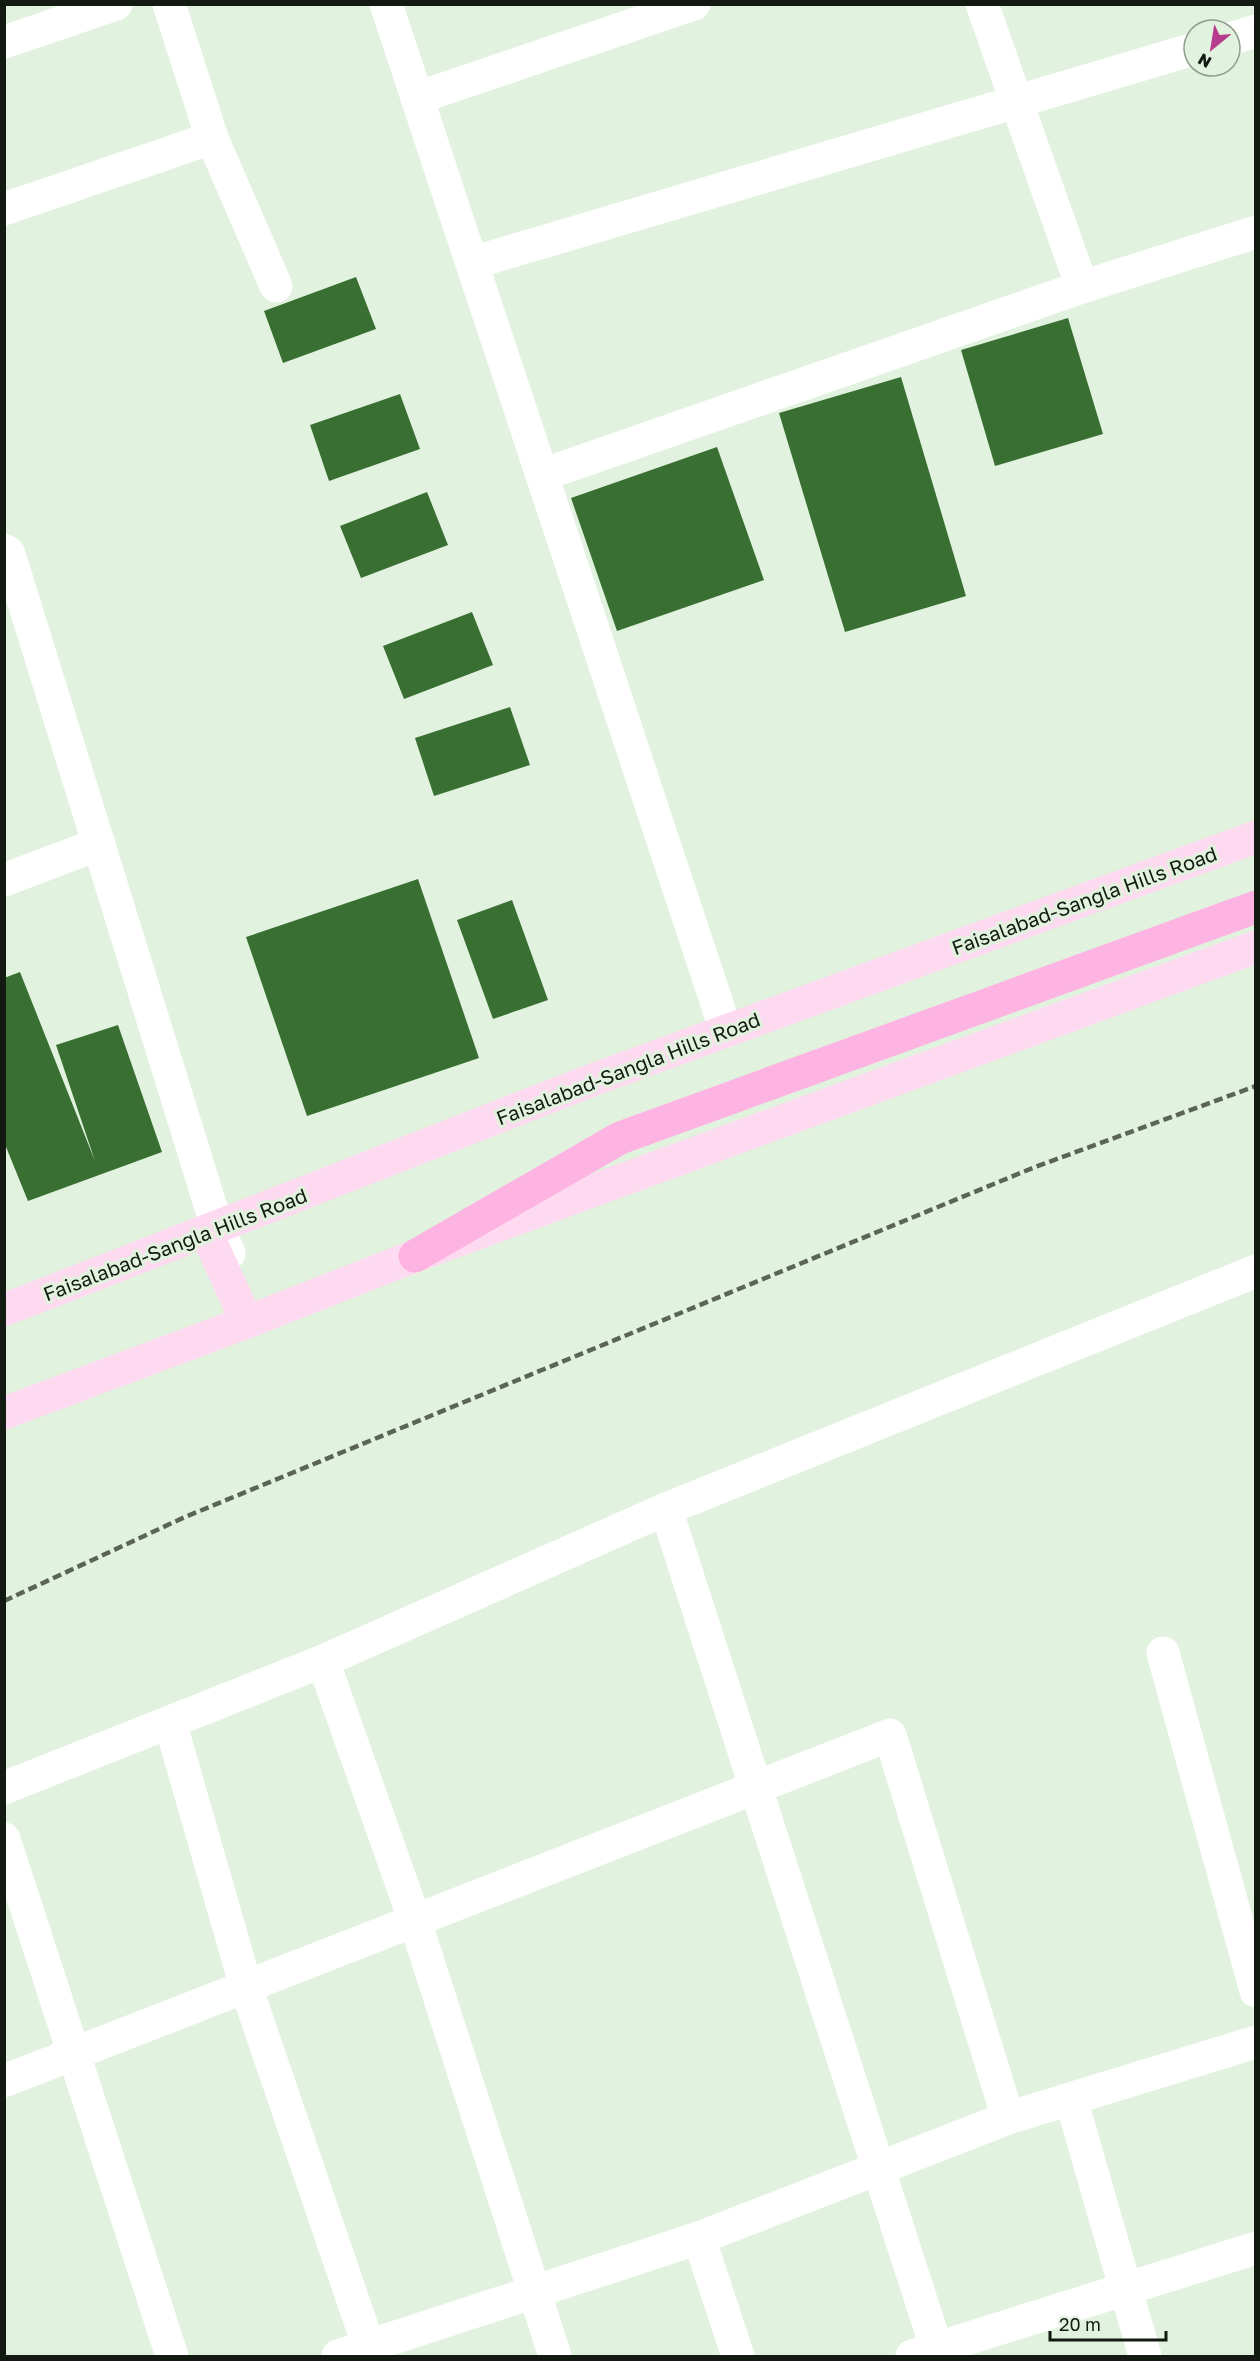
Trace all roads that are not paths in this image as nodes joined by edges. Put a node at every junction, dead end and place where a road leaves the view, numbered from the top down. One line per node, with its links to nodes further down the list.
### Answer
1 (116, 4): 6 (street)
2 (169, 4): 10 (street)
3 (386, 4): 8 (street)
4 (694, 4): 8 (street)
5 (982, 4): 9 (street)
6 (4, 42)
7 (1182, 53): 9 (street)
8 (417, 98): 13 (street)
9 (1017, 102): 13 (street); 15 (street)
10 (212, 138): 11 (street); 14 (street)
11 (4, 209)
12 (1256, 232): 15 (street)
13 (472, 263): 16 (street)
14 (276, 286)
15 (1082, 287): 16 (street)
16 (542, 475): 23 (street)
17 (4, 550): 19 (street)
18 (1256, 837): 23 (main road, Faisalabad-Sangla Hills Road)
19 (99, 844): 20 (street); 24 (street)
20 (4, 880)
21 (1256, 907): 25 (main road)
22 (1256, 947): 25 (main road)
23 (726, 1031): 24 (main road, Faisalabad-Sangla Hills Road)
24 (211, 1229): 27 (main road, Faisalabad-Sangla Hills Road); 28 (main road)
25 (415, 1256): 28 (main road)
26 (1256, 1272): 30 (street)
27 (4, 1310)
28 (254, 1320): 29 (main road)
29 (4, 1413)
30 (666, 1509): 32 (street); 35 (street)
31 (1163, 1653): 39 (street)
32 (323, 1661): 33 (street); 37 (street)
33 (170, 1722): 34 (street); 38 (street)
34 (4, 1788)
35 (754, 1788): 37 (street); 44 (street); 45 (street)
36 (4, 1839): 41 (street)
37 (415, 1921): 38 (street); 49 (street)
38 (246, 1987): 41 (street); 50 (street)
39 (1256, 1990)
40 (1256, 2042): 43 (street)
41 (74, 2055): 42 (street); 52 (street)
42 (4, 2081)
43 (1071, 2099): 44 (street); 48 (street)
44 (1008, 2118): 45 (street)
45 (878, 2169): 46 (street); 51 (street)
46 (699, 2238): 49 (street); 54 (street)
47 (1256, 2248): 48 (street)
48 (1126, 2289): 51 (street); 55 (street)
49 (535, 2292): 50 (street); 53 (street)
50 (359, 2353)
51 (929, 2354)
52 (172, 2356)
53 (555, 2356)
54 (738, 2356)
55 (1145, 2356)

